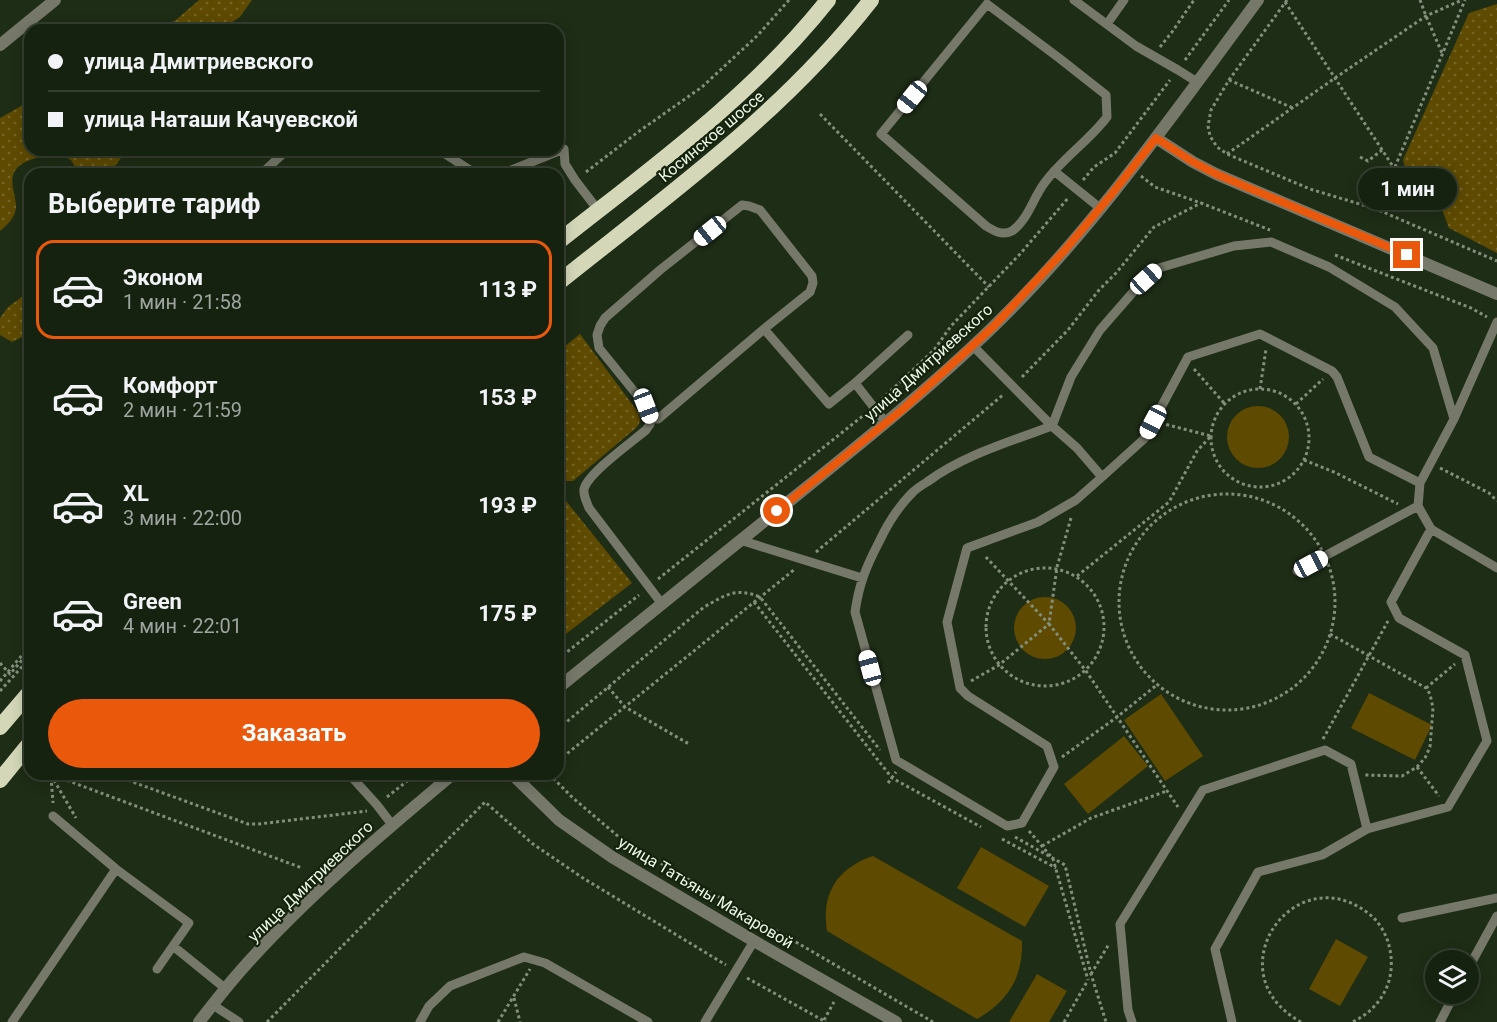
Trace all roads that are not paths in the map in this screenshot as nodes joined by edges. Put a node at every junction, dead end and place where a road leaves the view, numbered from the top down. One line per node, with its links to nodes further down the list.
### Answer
1 (55, 0): 7 (street)
2 (828, 0): 22 (highway, Косинское шоссе)
3 (872, 0): 24 (highway, Косинское шоссе)
4 (1074, 0): 8 (lane)
5 (1124, 0): 8 (lane)
6 (1258, 0): 11 (street, улица Дмитриевского)
7 (26, 24)
8 (1107, 24): 11 (lane)
9 (24, 25): 10 (street)
10 (0, 45)
11 (1197, 82): 12 (street, улица Дмитриевского)
12 (1156, 138): 21 (street, улица Дмитриевского); 25 (street)
13 (564, 149): 22 (lane)
14 (280, 156): 17 (lane)
15 (448, 156): 18 (lane)
16 (546, 156): 19 (lane)
17 (268, 168)
18 (465, 168)
19 (516, 168)
20 (1054, 171): 20 (lane); 21 (lane)
21 (1100, 208): 29 (street, улица Дмитриевского)
22 (598, 210): 23 (highway, Косинское шоссе)
23 (564, 237)
24 (564, 278)
25 (1497, 294)
26 (1493, 320): 32 (lane)
27 (764, 329): 30 (lane); 31 (lane); 31 (lane)
28 (908, 335): 30 (lane)
29 (973, 346): 33 (street, улица Дмитриевского); 34 (lane)
30 (855, 383): 33 (lane)
31 (651, 418): 43 (lane)
32 (1454, 419): 34 (lane); 36 (lane)
33 (886, 423): 39 (street, улица Дмитриевского)
34 (1052, 426): 35 (lane); 42 (lane)
35 (1102, 477): 36 (lane); 42 (lane)
36 (1420, 483): 37 (lane)
37 (1414, 508): 38 (lane); 41 (lane)
38 (1431, 529): 40 (lane); 54 (lane)
39 (741, 540): 42 (lane); 43 (street, улица Дмитриевского)
40 (1497, 568)
41 (1297, 571)
42 (862, 578)
43 (662, 604): 44 (street, улица Дмитриевского)
44 (564, 683)
45 (24, 699): 46 (highway)
46 (0, 727)
47 (24, 750): 48 (highway)
48 (0, 780)
49 (354, 780): 53 (lane)
50 (446, 780): 53 (street, улица Дмитриевского)
51 (519, 780): 59 (street, улица Татьяны Макаровой)
52 (53, 816): 55 (lane)
53 (393, 826): 63 (street, улица Дмитриевского)
54 (1367, 829): 73 (lane); 74 (lane)
55 (116, 869): 60 (lane); 66 (lane)
56 (1497, 898): 58 (lane)
57 (1497, 916): 61 (lane)
58 (1402, 918)
59 (754, 941): 71 (lane); 72 (street, улица Татьяны Макаровой)
60 (173, 946): 62 (lane); 63 (lane)
61 (1478, 950)
62 (157, 969)
63 (226, 989): 65 (street, улица Дмитриевского)
64 (1449, 1004): 75 (lane)
65 (213, 1005): 67 (street, улица Дмитриевского); 68 (lane)
66 (12, 1022)
67 (199, 1022)
68 (239, 1022)
69 (420, 1022): 70 (lane)
70 (648, 1022)
71 (705, 1022)
72 (896, 1022)
73 (1132, 1022)
74 (1232, 1022)
75 (1440, 1022)

